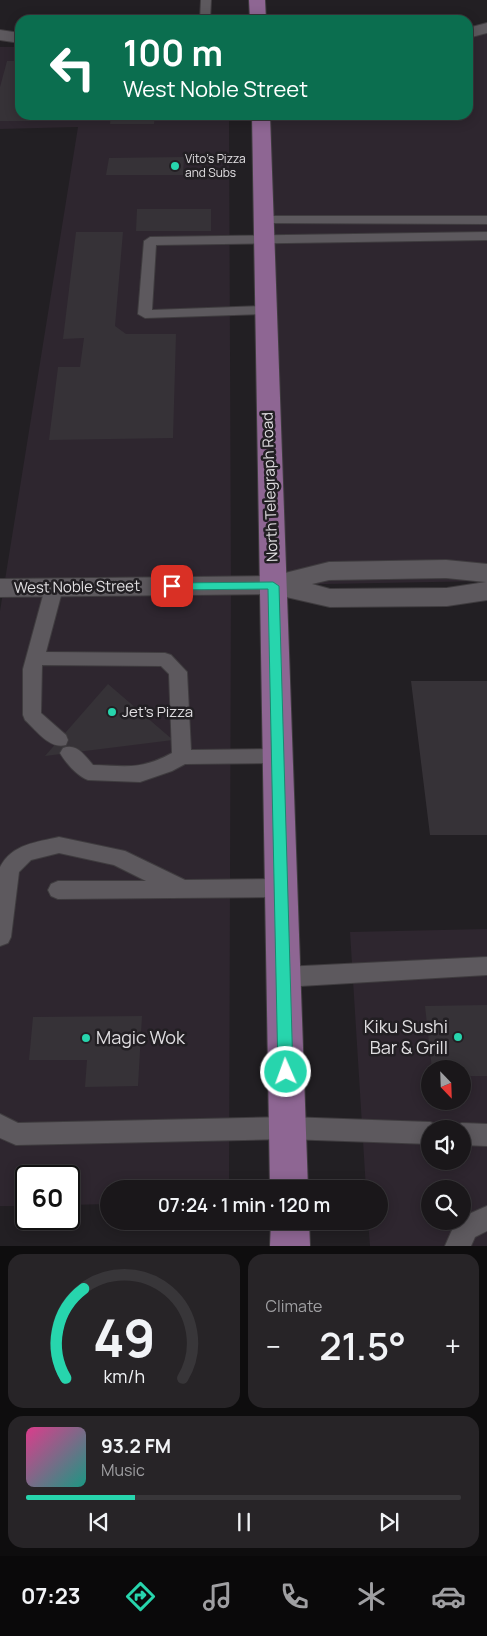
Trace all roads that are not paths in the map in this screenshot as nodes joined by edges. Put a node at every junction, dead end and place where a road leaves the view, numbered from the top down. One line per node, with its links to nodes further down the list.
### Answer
1 (206, 0): 3 (lane)
2 (258, 0): 4 (main road)
3 (205, 15)
4 (258, 15)
5 (487, 28): 6 (street)
6 (473, 32)
7 (0, 35): 8 (street)
8 (15, 37)
9 (261, 120): 11 (main road, North Telegraph Road)
10 (487, 220): 11 (lane)
11 (264, 229): 12 (lane); 13 (main road, North Telegraph Road); 13 (lane)
12 (487, 236)
13 (266, 310): 15 (main road, North Telegraph Road)
14 (487, 573): 15 (street, West Noble Street)
15 (273, 586): 17 (street, West Noble Street); 18 (street, West Noble Street); 20 (main road, North Telegraph Road)
16 (0, 588): 17 (street, West Noble Street)
17 (54, 588): 19 (lane)
18 (487, 591)
19 (36, 658): 21 (lane); 21 (lane)
20 (277, 756): 21 (lane); 22 (main road, North Telegraph Road)
21 (182, 757)
22 (281, 888): 23 (lane); 27 (main road, North Telegraph Road)
23 (183, 889): 24 (lane); 25 (lane)
24 (58, 890)
25 (0, 937)
26 (487, 966): 27 (lane)
27 (283, 977): 29 (main road, North Telegraph Road)
28 (0, 1125): 29 (lane)
29 (287, 1128): 30 (lane); 33 (main road, North Telegraph Road)
30 (421, 1133)
31 (471, 1134): 32 (lane)
32 (487, 1135)
33 (289, 1180)
34 (487, 1218): 37 (lane)
35 (290, 1230): 36 (main road)
36 (290, 1246)
37 (458, 1246)

